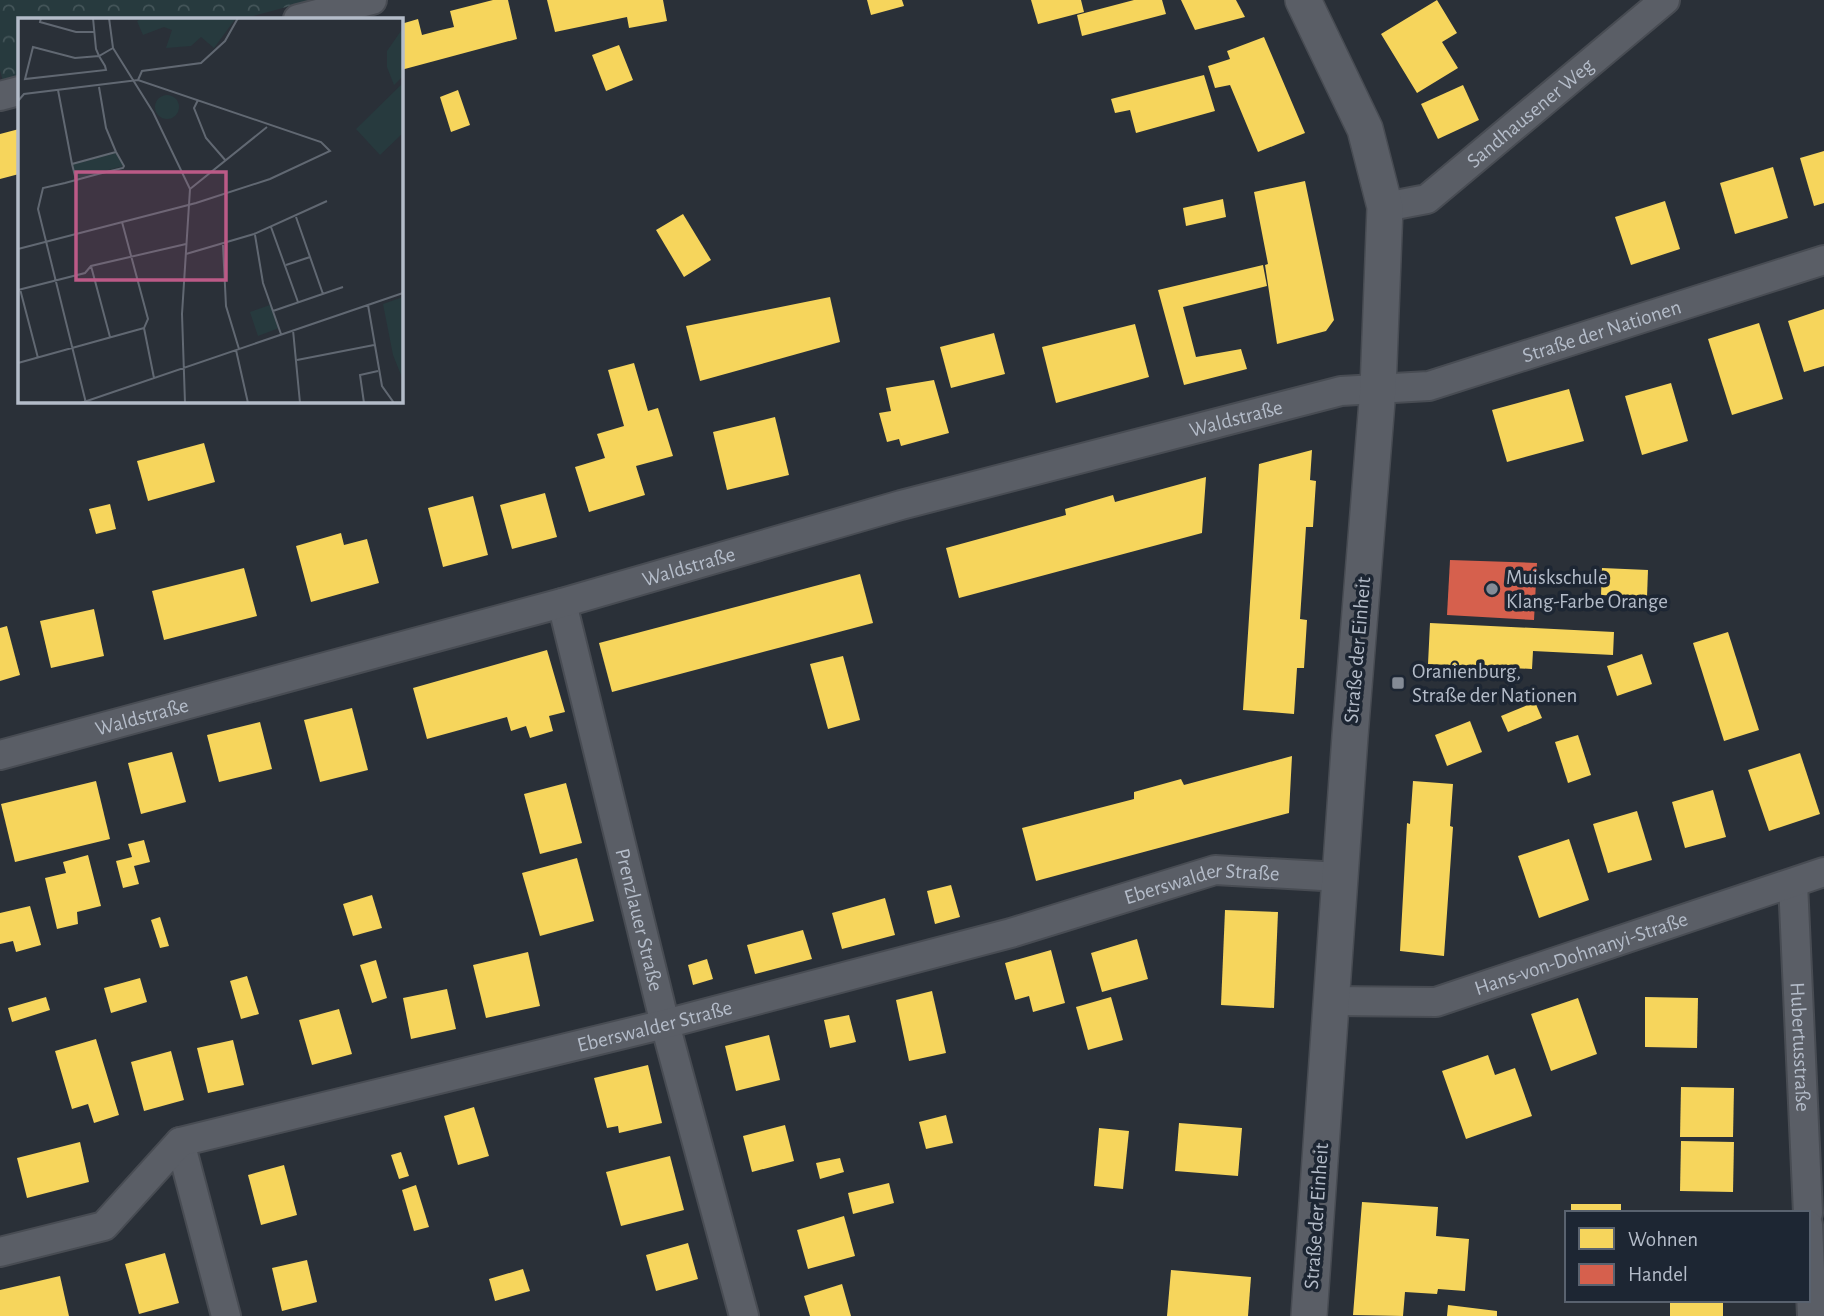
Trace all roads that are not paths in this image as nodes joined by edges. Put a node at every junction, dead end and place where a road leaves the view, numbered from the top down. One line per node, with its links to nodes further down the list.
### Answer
1 (372, 0): 4 (street)
2 (1303, 0): 7 (street, Straße der Einheit)
3 (1665, 0): 7 (street, Sandhausener Weg)
4 (302, 18)
5 (18, 91): 6 (street)
6 (0, 96)
7 (1385, 207): 9 (street, Straße der Einheit)
8 (1824, 260): 9 (street, Straße der Nationen)
9 (1378, 389): 10 (street, Waldstraße); 13 (street, Straße der Einheit)
10 (562, 603): 11 (street, Waldstraße); 16 (street, Prenzlauer Straße)
11 (0, 755)
12 (1824, 872): 14 (street, Hans-von-Dohnanyi-Straße)
13 (1340, 877): 15 (street, Straße der Einheit); 16 (street, Eberswalder Straße)
14 (1793, 883): 15 (street, Hans-von-Dohnanyi-Straße); 18 (street, Hubertusstraße)
15 (1332, 1001): 23 (street, Straße der Einheit)
16 (665, 1024): 17 (street, Eberswalder Straße); 22 (street, Prenzlauer Straße)
17 (180, 1142): 19 (street); 21 (street)
18 (1808, 1211)
19 (0, 1252)
20 (1810, 1270): 24 (street)
21 (226, 1316)
22 (744, 1316)
23 (1309, 1316)
24 (1812, 1316)

